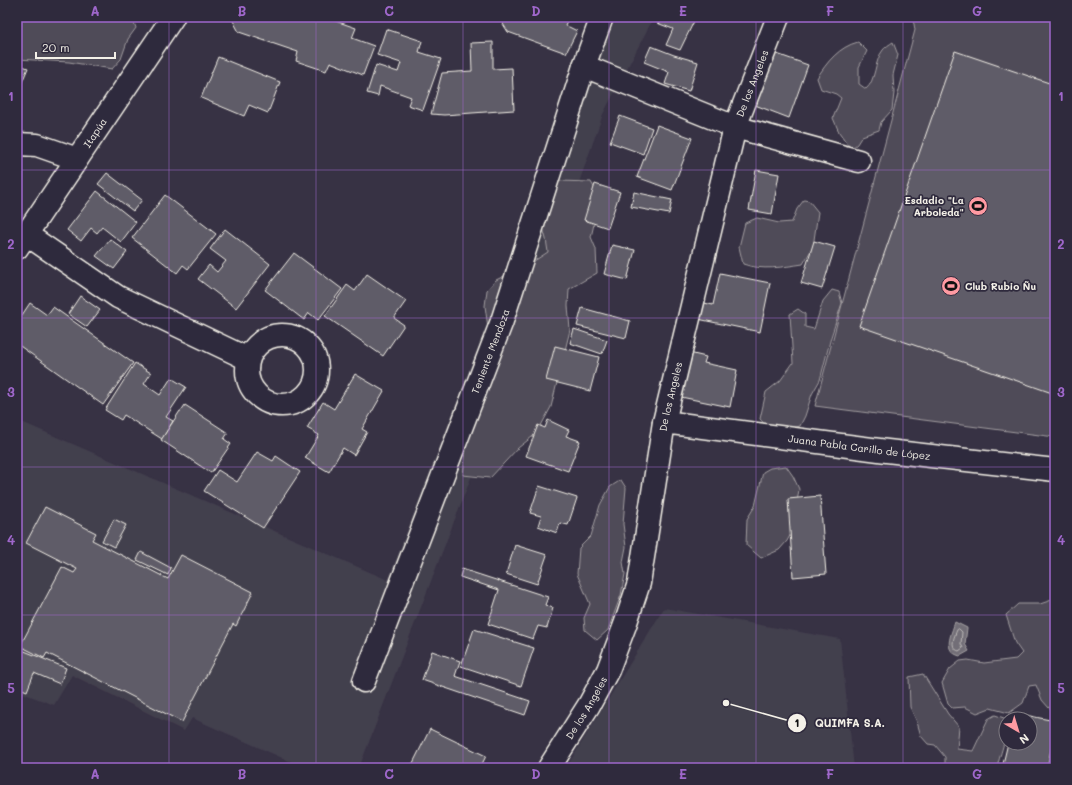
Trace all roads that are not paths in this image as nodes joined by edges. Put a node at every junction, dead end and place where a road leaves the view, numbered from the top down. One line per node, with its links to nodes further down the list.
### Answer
1 (173, 17): 7 (street, Itapúa)
2 (602, 17): 4 (street, Teniente Mendoza)
3 (778, 17): 5 (street, De los Angeles)
4 (584, 66): 5 (street); 13 (street, Teniente Mendoza)
5 (735, 127): 8 (street); 11 (street, De los Angeles)
6 (17, 144): 7 (street)
7 (77, 159): 9 (street, Itapúa)
8 (859, 161)
9 (22, 241): 10 (street)
10 (248, 359)
11 (664, 422): 12 (street, Juana Pabla Carillo de López); 14 (street, De los Angeles)
12 (1055, 470)
13 (364, 681)
14 (548, 768)

